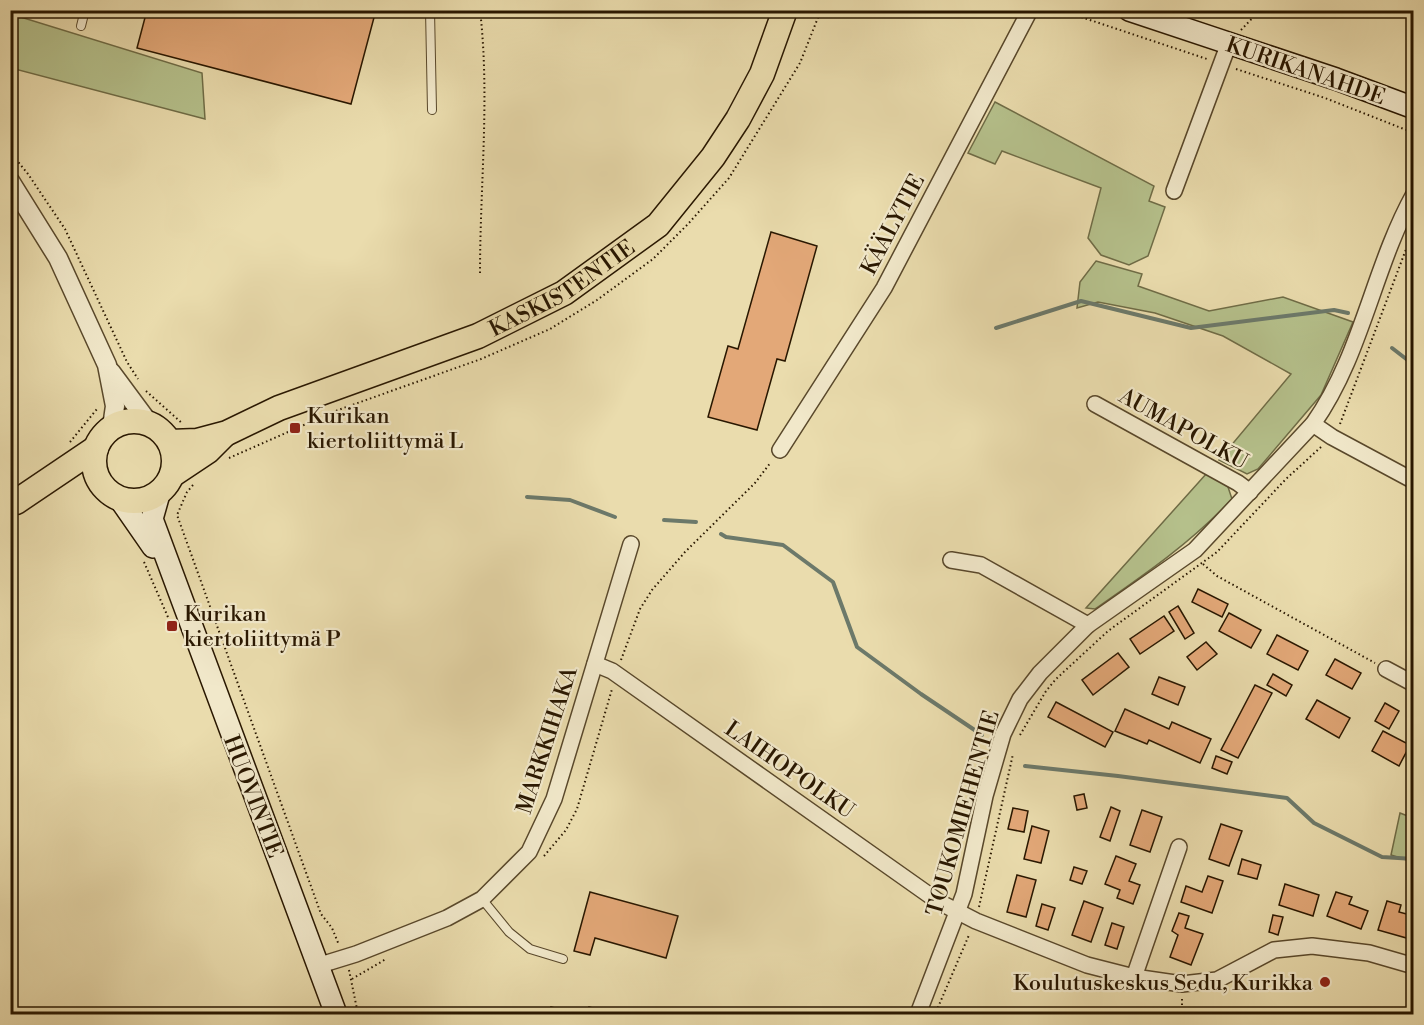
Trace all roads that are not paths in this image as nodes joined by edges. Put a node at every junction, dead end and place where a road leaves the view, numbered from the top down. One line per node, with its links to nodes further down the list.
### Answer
1 (85, 10): 6 (lane)
2 (430, 10): 9 (lane)
3 (785, 10): 18 (main road, KASKISTENTIE)
4 (1030, 10): 20 (street, KÄÄLYTIE)
5 (1129, 10): 7 (main road, KURIKANAHDE)
6 (81, 26)
7 (1229, 43): 8 (main road, KURIKANAHDE); 11 (street)
8 (1413, 108)
9 (432, 110)
10 (13, 189): 13 (street)
11 (1174, 191)
12 (1413, 194): 15 (street, TOUKOMIEHENTIE)
13 (130, 397): 16 (street); 17 (street)
14 (1095, 404): 24 (street, AUMAPOLKU)
15 (1313, 424): 22 (street); 24 (street, TOUKOMIEHENTIE)
16 (112, 426): 17 (main road); 19 (main road)
17 (151, 426): 18 (main road)
18 (186, 447): 23 (main road)
19 (96, 448): 21 (main road); 26 (main road)
20 (780, 450)
21 (99, 480): 25 (main road); 26 (main road)
22 (1413, 481)
23 (165, 485): 25 (main road); 29 (main road, HUOVINTIE)
24 (1250, 492): 30 (street, TOUKOMIEHENTIE)
25 (119, 498): 29 (main road, HUOVINTIE)
26 (13, 503)
27 (631, 544): 31 (street, MARKKIHAKA)
28 (951, 560): 30 (street)
29 (172, 578): 38 (main road, HUOVINTIE)
30 (1088, 625): 36 (street, TOUKOMIEHENTIE)
31 (595, 664): 35 (street, MARKKIHAKA); 36 (street, LAIHOPOLKU)
32 (1386, 669): 33 (street)
33 (1413, 684)
34 (1179, 847): 40 (street)
35 (482, 899): 37 (lane); 38 (street, MARKKIHAKA)
36 (958, 913): 40 (street, LAIHOPOLKU); 42 (street, TOUKOMIEHENTIE)
37 (563, 958)
38 (317, 966): 41 (main road, HUOVINTIE)
39 (1413, 966): 40 (street, LAIHOPOLKU)
40 (1134, 977)
41 (336, 1014)
42 (918, 1014)

